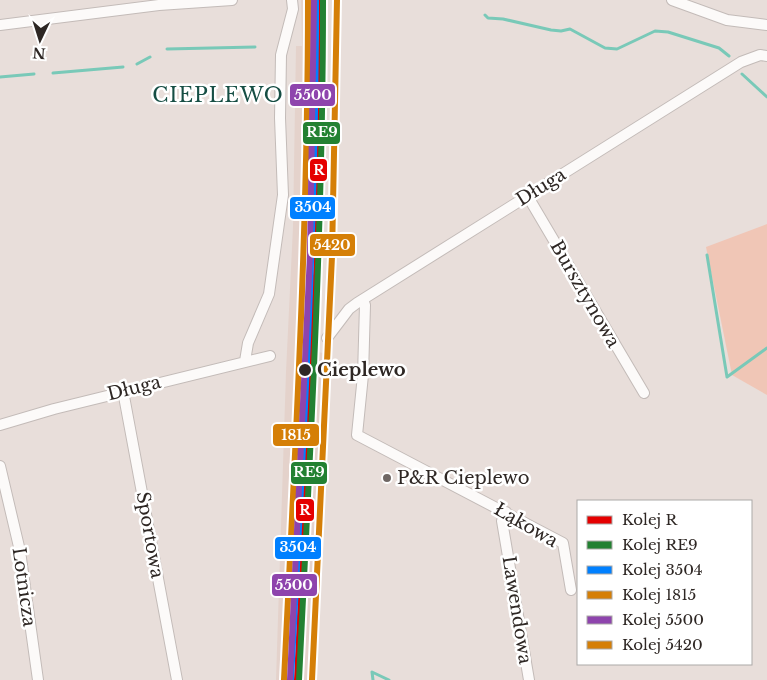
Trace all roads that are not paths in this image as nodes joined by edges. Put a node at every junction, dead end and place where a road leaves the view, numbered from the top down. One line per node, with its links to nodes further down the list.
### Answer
1 (232, 0): 4 (street)
2 (292, 0): 12 (street)
3 (672, 0): 6 (street)
4 (116, 5): 5 (street)
5 (0, 25)
6 (767, 26)
7 (767, 56): 8 (street, Długa)
8 (527, 195): 9 (street, Długa); 14 (street, Bursztynowa)
9 (363, 300): 10 (street, Długa); 17 (street, Łąkowa)
10 (327, 338)
11 (270, 356): 12 (street, Długa)
12 (245, 361): 13 (street, Długa)
13 (123, 391): 15 (street, Długa); 20 (street, Sportowa)
14 (644, 393)
15 (0, 425)
16 (0, 466): 19 (street, Lotnicza)
17 (506, 512): 18 (street, Łąkowa); 21 (street, Lawendowa)
18 (571, 590)
19 (38, 680)
20 (177, 680)
21 (529, 680)

